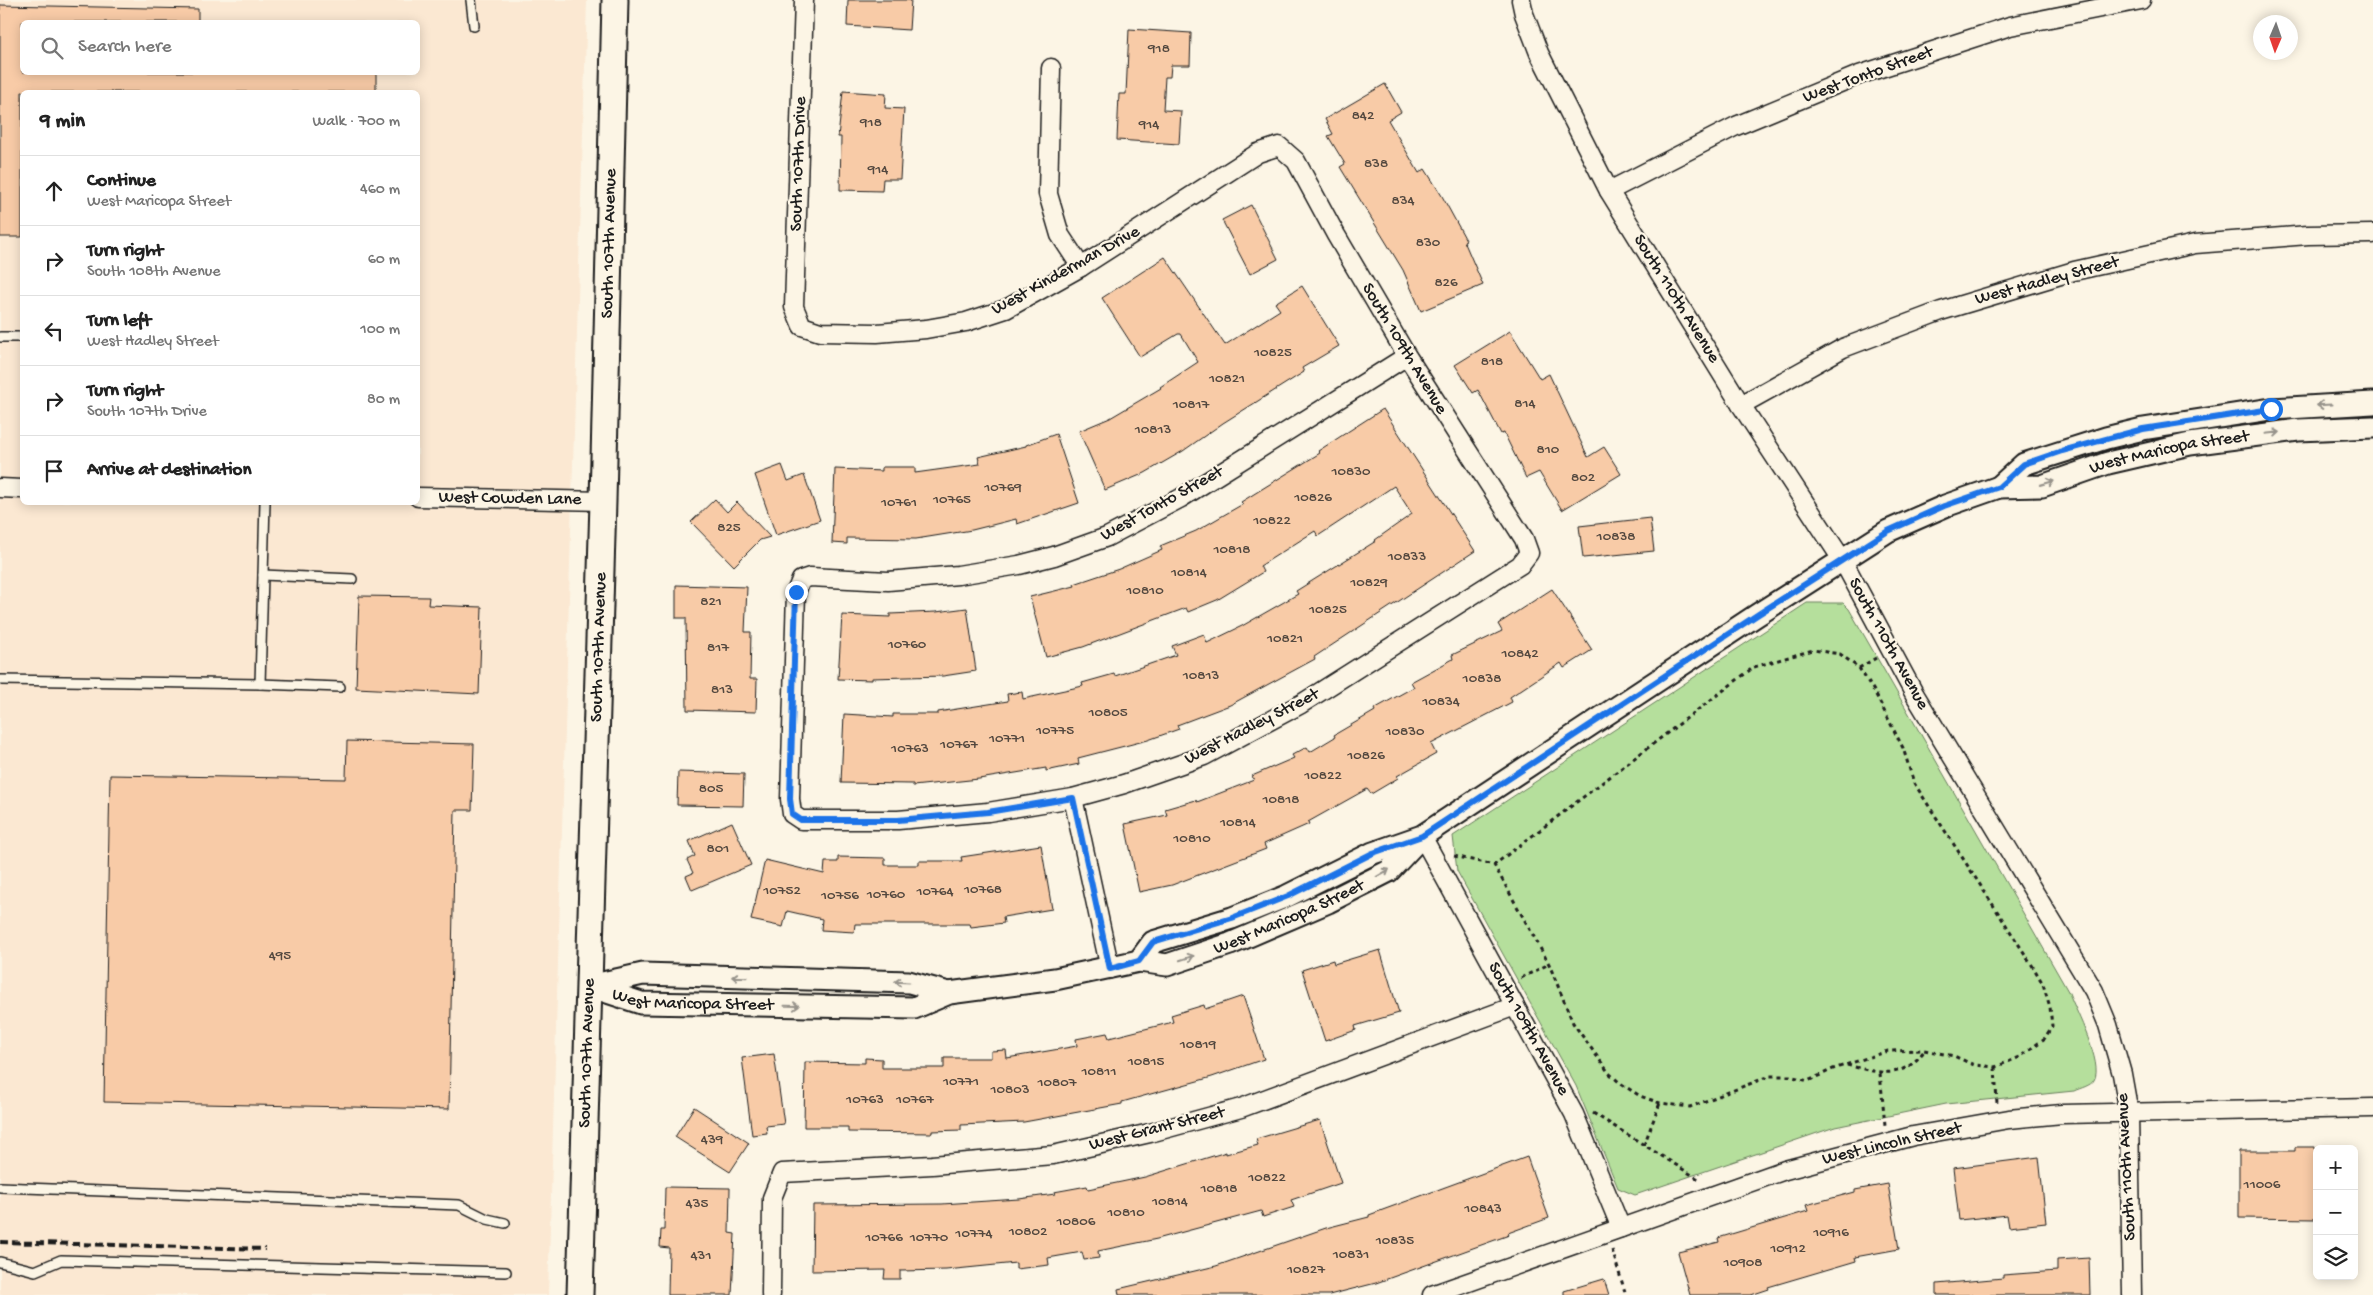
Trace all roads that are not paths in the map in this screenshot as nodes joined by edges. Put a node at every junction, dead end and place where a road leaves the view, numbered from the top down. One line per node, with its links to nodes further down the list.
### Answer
1 (471, 0): 6 (lane)
2 (614, 0): 23 (main road, South 107th Avenue)
3 (804, 0): 12 (street, South 107th Drive)
4 (1521, 0): 9 (street, South 110th Avenue)
5 (2141, 0): 9 (street, West Tonto Street)
6 (474, 26)
7 (1051, 68): 11 (street)
8 (1279, 146): 11 (street, West Kinderman Drive); 15 (street, South 109th Avenue)
9 (1609, 191): 17 (street, South 110th Avenue)
10 (2373, 234): 17 (street, West Hadley Street)
11 (1081, 267): 12 (street, West Kinderman Drive)
12 (802, 326)
13 (0, 337): 14 (lane)
14 (20, 337)
15 (1406, 356): 25 (street, South 109th Avenue); 33 (street, West Tonto Street)
16 (2373, 403): 19 (street, West Maricopa Street, one-way to 19)
17 (1741, 405): 26 (street, South 110th Avenue)
18 (2373, 427): 19 (street, West Maricopa Street, one-way to 18)
19 (1999, 487): 26 (street, West Maricopa Street)
20 (0, 488): 21 (street)
21 (20, 489)
22 (420, 497): 23 (street, West Cowden Lane)
23 (603, 502): 36 (main road, South 107th Avenue)
24 (264, 505): 27 (lane)
25 (1529, 553): 32 (street, West Hadley Street)
26 (1843, 561): 34 (street, West Maricopa Street); 40 (street, South 110th Avenue)
27 (263, 576): 28 (lane); 30 (lane)
28 (352, 579)
29 (0, 680): 30 (lane)
30 (260, 684): 31 (lane)
31 (340, 687)
32 (1073, 798): 33 (street, West Hadley Street); 35 (street)
33 (792, 814)
34 (1426, 843): 35 (street, West Maricopa Street); 38 (street, South 109th Avenue)
35 (1110, 969): 37 (street, West Maricopa Street)
36 (589, 986): 37 (street, West Maricopa Street, one-way to 36); 37 (street, West Maricopa Street, one-way to 37); 46 (main road, South 107th Avenue)
37 (949, 992)
38 (1515, 1006): 43 (street, South 109th Avenue); 47 (street, West Grant Street)
39 (2373, 1108): 40 (street, West Lincoln Street)
40 (2129, 1113): 43 (street, West Lincoln Street); 49 (street, South 110th Avenue)
41 (0, 1187): 42 (lane)
42 (505, 1223)
43 (1614, 1230): 48 (street, West Lincoln Street)
44 (0, 1262): 45 (lane)
45 (506, 1272)
46 (580, 1295)
47 (771, 1295)
48 (1432, 1295)
49 (2132, 1295)

